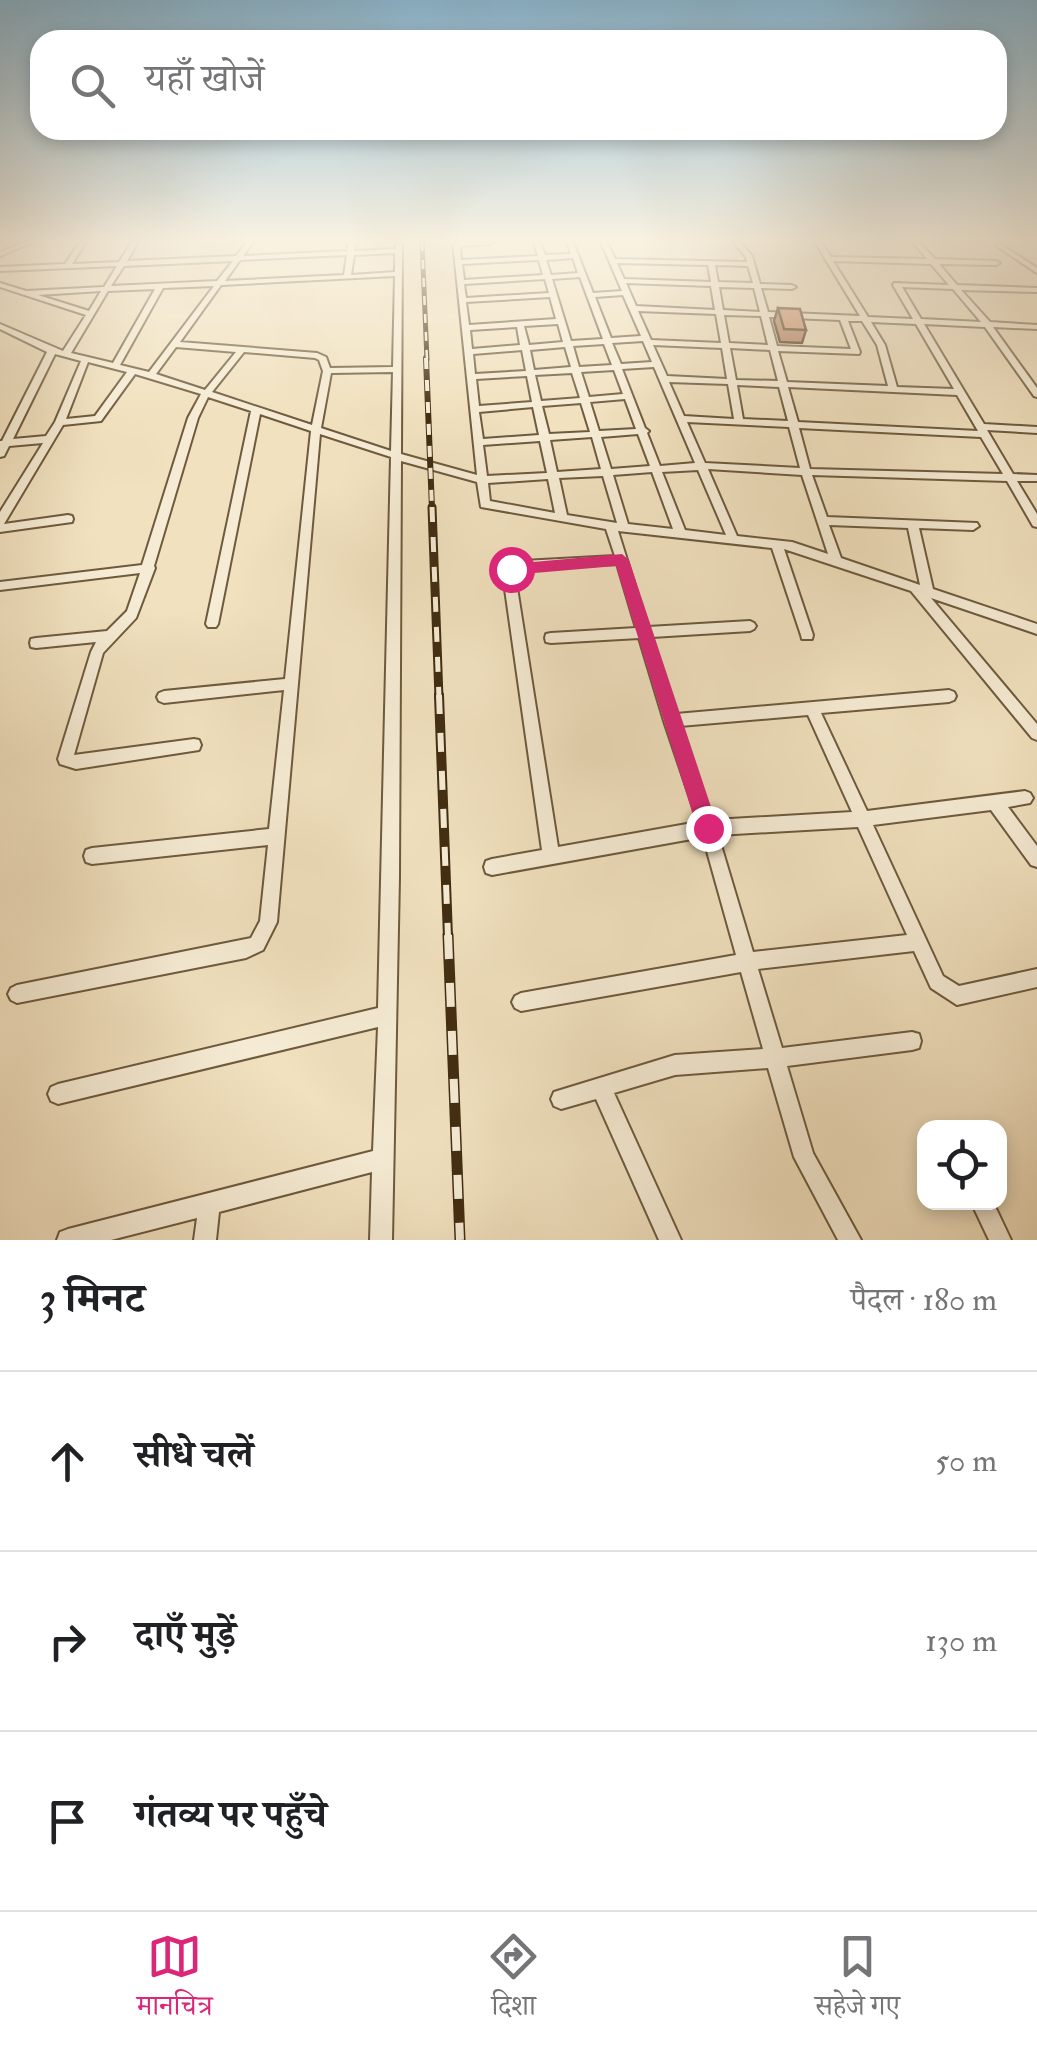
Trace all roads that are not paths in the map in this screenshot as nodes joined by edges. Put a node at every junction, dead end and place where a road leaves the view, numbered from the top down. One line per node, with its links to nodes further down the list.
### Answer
1 (47, 300): 17 (street)
2 (101, 300): 17 (street)
3 (153, 300): 41 (street)
4 (208, 300): 31 (street)
5 (398, 300): 43 (street)
6 (463, 300): 27 (street)
7 (554, 300): 21 (street)
8 (592, 300): 28 (street)
9 (629, 300): 15 (street)
10 (719, 300): 16 (street)
11 (760, 300): 18 (street)
12 (856, 300): 20 (street)
13 (905, 300): 22 (street)
14 (966, 300): 24 (street)
15 (632, 308): 16 (street); 29 (street)
16 (722, 312): 18 (street); 32 (street)
17 (92, 314): 38 (street)
18 (764, 314): 19 (street); 34 (street)
19 (843, 318): 20 (street); 34 (street)
20 (867, 318): 22 (street); 53 (street)
21 (561, 321): 23 (street); 30 (street)
22 (918, 321): 24 (street); 55 (street)
23 (520, 324): 27 (street); 33 (street)
24 (987, 324): 26 (street); 56 (street)
25 (0, 326): 35 (street)
26 (1037, 327)
27 (466, 328): 37 (street)
28 (607, 339): 29 (street); 30 (street); 42 (street)
29 (646, 340): 32 (street); 40 (street)
30 (567, 343): 33 (street); 45 (street)
31 (174, 344): 36 (street); 48 (street)
32 (727, 346): 34 (street); 51 (street)
33 (525, 347): 37 (street); 47 (street)
34 (774, 348): 52 (street)
35 (52, 350): 38 (street); 74 (street)
36 (242, 350): 46 (street); 54 (street)
37 (470, 352): 49 (street)
38 (66, 354): 39 (street)
39 (86, 358): 41 (street); 63 (street)
40 (658, 364): 42 (street); 50 (street)
41 (116, 365): 44 (street)
42 (618, 367): 45 (street); 57 (street)
43 (397, 369): 46 (street); 76 (street)
44 (133, 370): 48 (street); 63 (street)
45 (576, 370): 47 (street); 58 (street)
46 (328, 371): 66 (street)
47 (531, 373): 49 (street); 59 (street)
48 (151, 374): 54 (street)
49 (472, 378): 60 (street)
50 (664, 379): 51 (street); 62 (street)
51 (732, 382): 52 (street); 64 (street)
52 (783, 384): 53 (street); 65 (street)
53 (893, 389): 55 (street)
54 (207, 392): 61 (street); 98 (street)
55 (960, 392): 68 (street)
56 (1037, 394)
57 (630, 396): 58 (street); 67 (street)
58 (585, 399): 59 (street); 70 (street)
59 (538, 404): 60 (street); 71 (street)
60 (476, 409): 73 (street)
61 (256, 410): 66 (street); 101 (street)
62 (682, 419): 64 (street); 77 (street)
63 (60, 422): 72 (street)
64 (739, 422): 65 (street)
65 (794, 424): 68 (street); 80 (street)
66 (316, 430): 76 (street); 109 (street)
67 (644, 430): 70 (street); 78 (street)
68 (983, 430): 69 (street); 82 (street)
69 (1037, 430)
70 (594, 434): 71 (street); 79 (street)
71 (546, 437): 73 (street); 81 (street)
72 (50, 439): 74 (street); 89 (street)
73 (480, 442): 84 (street)
74 (3, 443): 75 (street)
75 (0, 454)
76 (394, 455): 84 (street); 130 (street)
77 (702, 466): 78 (street); 80 (street); 94 (street)
78 (659, 468): 79 (street); 93 (street)
79 (607, 471): 81 (street); 92 (street)
80 (806, 472): 82 (street); 87 (street)
81 (553, 474): 84 (street); 85 (street)
82 (1009, 476): 83 (street); 88 (street)
83 (1037, 478)
84 (483, 480): 85 (street)
85 (562, 518): 92 (street)
86 (68, 519): 89 (street)
87 (822, 521): 90 (street); 96 (street)
88 (1037, 523)
89 (0, 525)
90 (913, 525): 91 (street); 100 (street)
91 (974, 526)
92 (618, 527): 93 (street); 97 (street)
93 (681, 534): 94 (street)
94 (734, 540): 95 (street)
95 (776, 543): 96 (street); 105 (street)
96 (835, 558): 100 (street)
97 (622, 560): 104 (street); 122 (street)
98 (148, 568): 99 (street); 106 (street)
99 (0, 586)
100 (920, 588): 103 (street); 114 (street)
101 (212, 624)
102 (750, 626): 104 (street)
103 (1037, 629)
104 (644, 632): 107 (street); 113 (street)
105 (806, 635)
106 (106, 636): 108 (street); 115 (street)
107 (551, 638)
108 (36, 644)
109 (290, 684): 110 (street); 120 (street)
110 (164, 696)
111 (949, 696): 112 (street)
112 (812, 708): 113 (street); 118 (street)
113 (671, 721): 119 (street)
114 (1037, 734)
115 (194, 745)
116 (1024, 798): 117 (street)
117 (996, 804): 118 (street); 123 (street)
118 (860, 819): 119 (street); 125 (street)
119 (708, 828): 122 (street); 126 (street)
120 (275, 836): 121 (street); 128 (street)
121 (92, 856)
122 (550, 857): 124 (street)
123 (1037, 859)
124 (492, 867)
125 (918, 942): 126 (street); 127 (street)
126 (746, 962): 129 (street); 132 (street)
127 (1037, 978)
128 (17, 994)
129 (521, 1002)
130 (388, 1015): 134 (street); 136 (street)
131 (912, 1041): 132 (street)
132 (775, 1058): 133 (street); 143 (street)
133 (601, 1088): 135 (street); 142 (street)
134 (58, 1094)
135 (561, 1100)
136 (384, 1159): 137 (street); 141 (street)
137 (209, 1204): 139 (street); 140 (street)
138 (986, 1210): 144 (street)
139 (68, 1240)
140 (205, 1240)
141 (381, 1240)
142 (670, 1240)
143 (850, 1240)
144 (1000, 1240)

